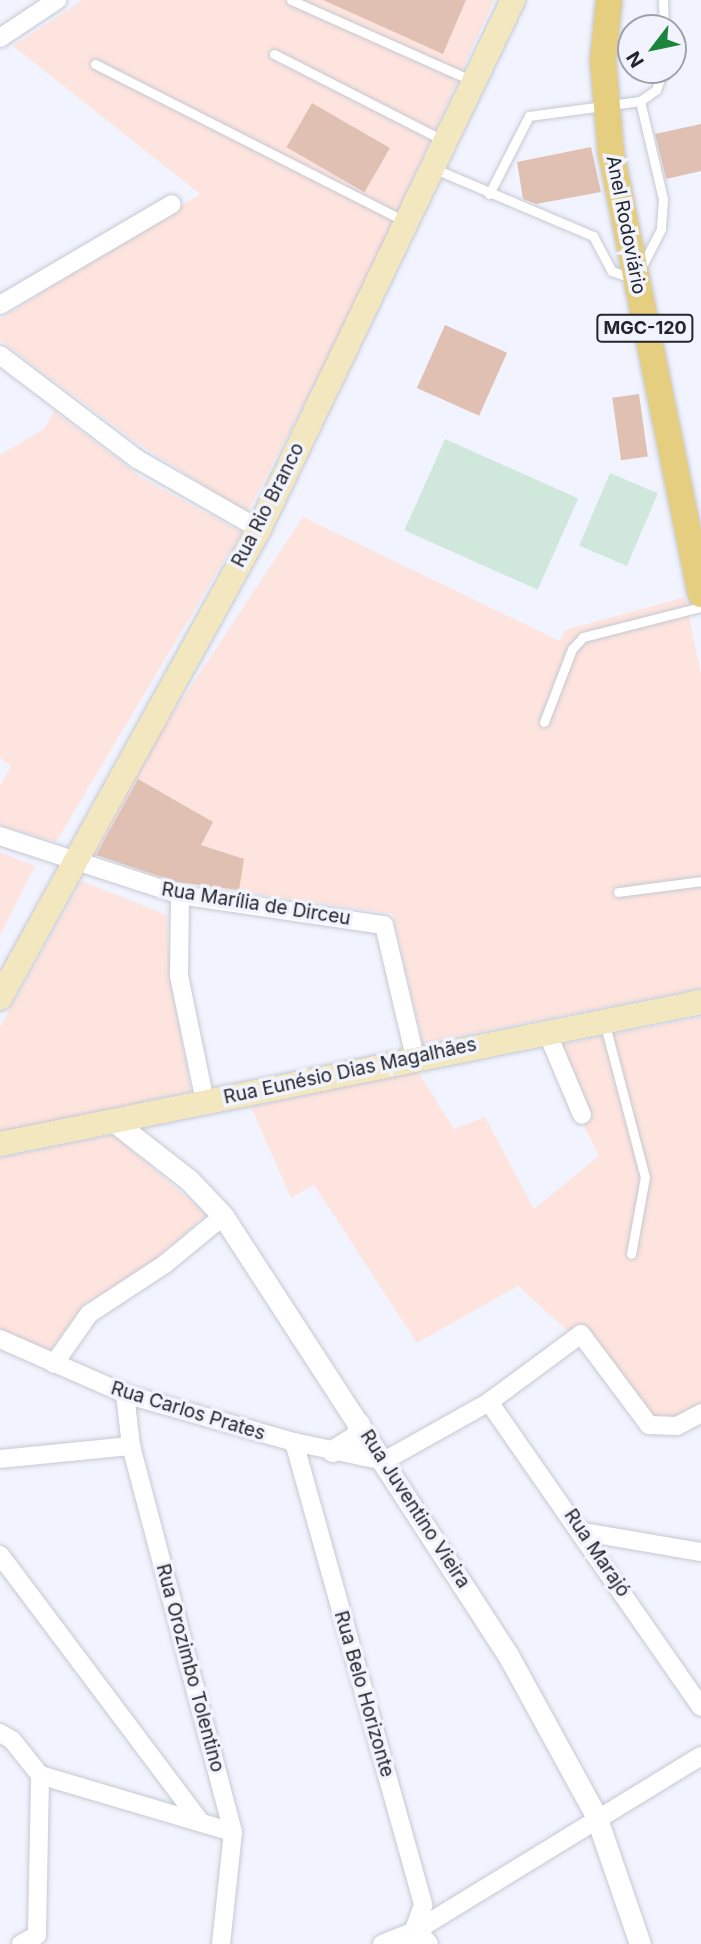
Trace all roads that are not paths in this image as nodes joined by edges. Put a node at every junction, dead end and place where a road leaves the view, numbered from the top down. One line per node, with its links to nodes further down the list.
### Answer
1 (57, 0): 6 (street)
2 (290, 0): 10 (lane)
3 (513, 0): 10 (main road, Rua Rio Branco)
4 (593, 0): 8 (main road, Anel Rodoviário / MGC-120)
5 (610, 0): 8 (main road, Anel Rodoviário / MGC-120)
6 (0, 38)
7 (274, 54): 14 (lane)
8 (603, 61): 13 (main road, Anel Rodoviário / MGC-120)
9 (95, 64): 18 (lane)
10 (473, 81): 14 (main road, Rua Rio Branco)
11 (658, 84): 12 (lane)
12 (640, 101): 13 (lane); 19 (lane)
13 (608, 106): 16 (lane); 19 (main road, Anel Rodoviário / MGC-120)
14 (443, 140): 15 (main road, Rua Rio Branco)
15 (431, 166): 16 (lane); 18 (main road, Rua Rio Branco)
16 (489, 194): 19 (lane)
17 (172, 204): 20 (street)
18 (405, 221): 22 (main road, Rua Rio Branco)
19 (636, 279): 23 (main road, Anel Rodoviário / MGC-120)
20 (0, 306)
21 (0, 355): 22 (street)
22 (259, 528): 28 (main road, Rua Rio Branco)
23 (696, 546): 24 (main road, Anel Rodoviário / MGC-120)
24 (701, 594)
25 (701, 607): 26 (lane)
26 (544, 722)
27 (0, 836): 28 (street, Rua Marília de Dirceu)
28 (71, 863): 31 (street, Rua Marília de Dirceu); 32 (main road, Rua Rio Branco)
29 (701, 881): 30 (lane)
30 (618, 892)
31 (180, 895): 36 (street, Rua Marília de Dirceu); 37 (street)
32 (0, 998)
33 (701, 1002): 34 (main road, Rua Eunésio Dias Magalhães)
34 (605, 1023): 35 (main road, Rua Eunésio Dias Magalhães); 42 (lane)
35 (546, 1030): 36 (main road, Rua Eunésio Dias Magalhães); 38 (street)
36 (415, 1057): 37 (main road, Rua Eunésio Dias Magalhães)
37 (205, 1101): 39 (main road, Rua Eunésio Dias Magalhães)
38 (582, 1115)
39 (116, 1123): 40 (main road, Rua Eunésio Dias Magalhães); 41 (street, Rua Juventino Vieira)
40 (0, 1144)
41 (223, 1216): 44 (street); 48 (street, Rua Juventino Vieira)
42 (631, 1254)
43 (0, 1339): 44 (street, Rua Carlos Prates)
44 (54, 1364): 45 (street, Rua Carlos Prates)
45 (125, 1394): 49 (street, Rua Carlos Prates); 50 (street, Rua Orozimbo Tolentino)
46 (489, 1402): 47 (street); 53 (street); 54 (street, Rua Marajó)
47 (701, 1413)
48 (359, 1423): 51 (street); 53 (street, Rua Juventino Vieira)
49 (294, 1442): 51 (street, Rua Carlos Prates); 64 (street, Rua Belo Horizonte)
50 (131, 1446): 52 (street); 63 (street, Rua Orozimbo Tolentino)
51 (332, 1451): 53 (street, Rua Carlos Prates)
52 (0, 1459)
53 (384, 1461): 61 (street, Rua Juventino Vieira)
54 (584, 1532): 55 (street); 57 (street, Rua Marajó)
55 (701, 1552)
56 (0, 1555): 62 (street)
57 (701, 1707)
58 (0, 1733): 60 (street)
59 (701, 1756): 61 (street)
60 (40, 1775): 62 (street); 65 (street)
61 (596, 1816): 64 (street); 68 (street, Rua Juventino Vieira)
62 (201, 1823): 63 (street)
63 (233, 1832): 66 (street, Rua Orozimbo Tolentino)
64 (418, 1940): 67 (street)
65 (21, 1944)
66 (221, 1944)
67 (382, 1944)
68 (640, 1944)

